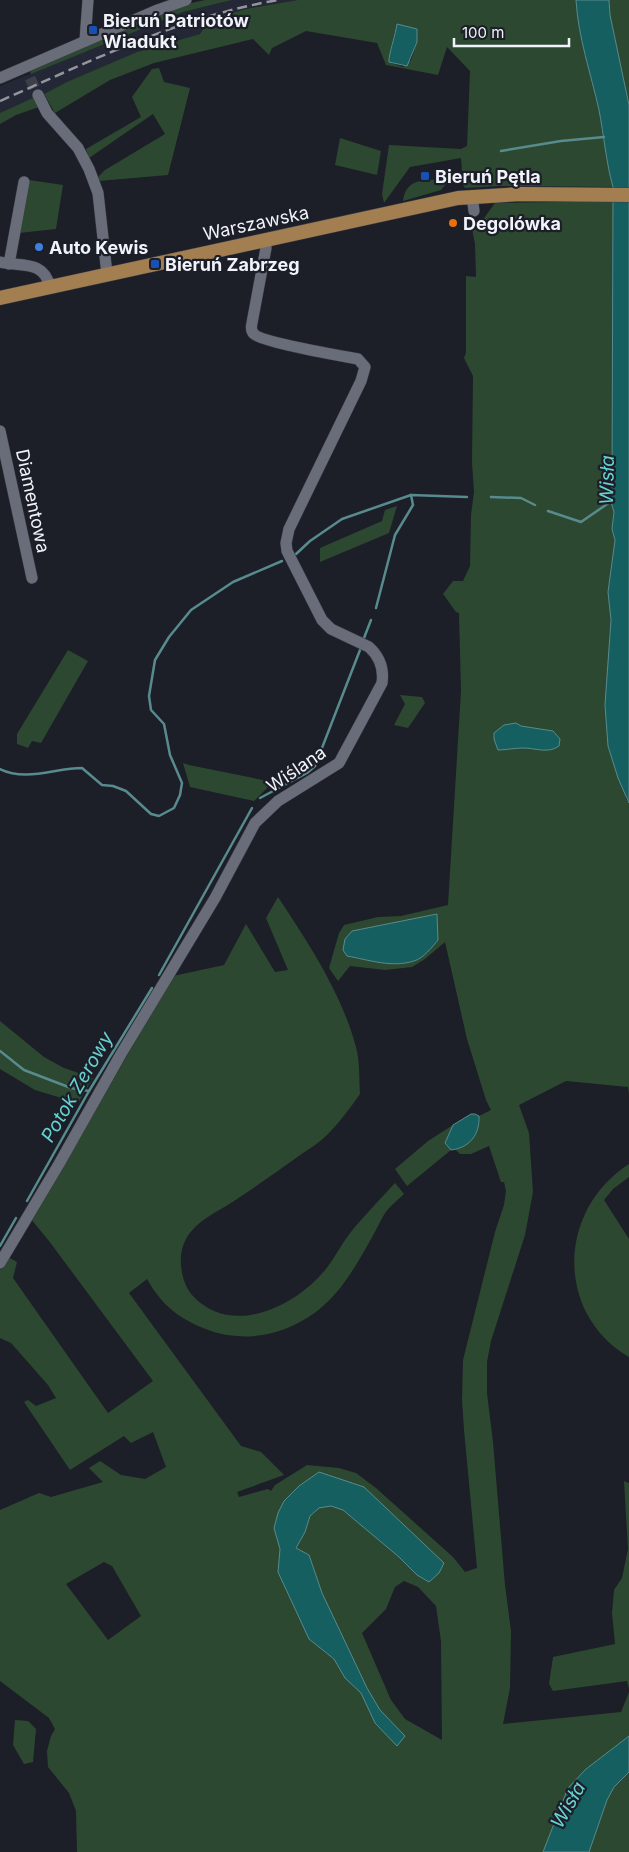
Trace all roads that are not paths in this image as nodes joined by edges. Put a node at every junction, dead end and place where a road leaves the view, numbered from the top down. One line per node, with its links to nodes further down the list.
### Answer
1 (88, 0): 3 (street)
2 (186, 0): 3 (street)
3 (85, 41): 4 (street)
4 (0, 78)
5 (38, 95): 12 (street)
6 (24, 182): 11 (street)
7 (629, 195): 8 (main road, Warszawska)
8 (472, 196): 9 (street); 10 (main road, Warszawska)
9 (474, 211)
10 (264, 240): 12 (main road, Warszawska); 17 (street, Wiślana)
11 (4, 263): 13 (street)
12 (107, 274): 13 (main road, Warszawska)
13 (50, 287): 14 (main road, Warszawska)
14 (0, 298)
15 (0, 431): 16 (street, Diamentowa)
16 (32, 578)
17 (0, 1262)

